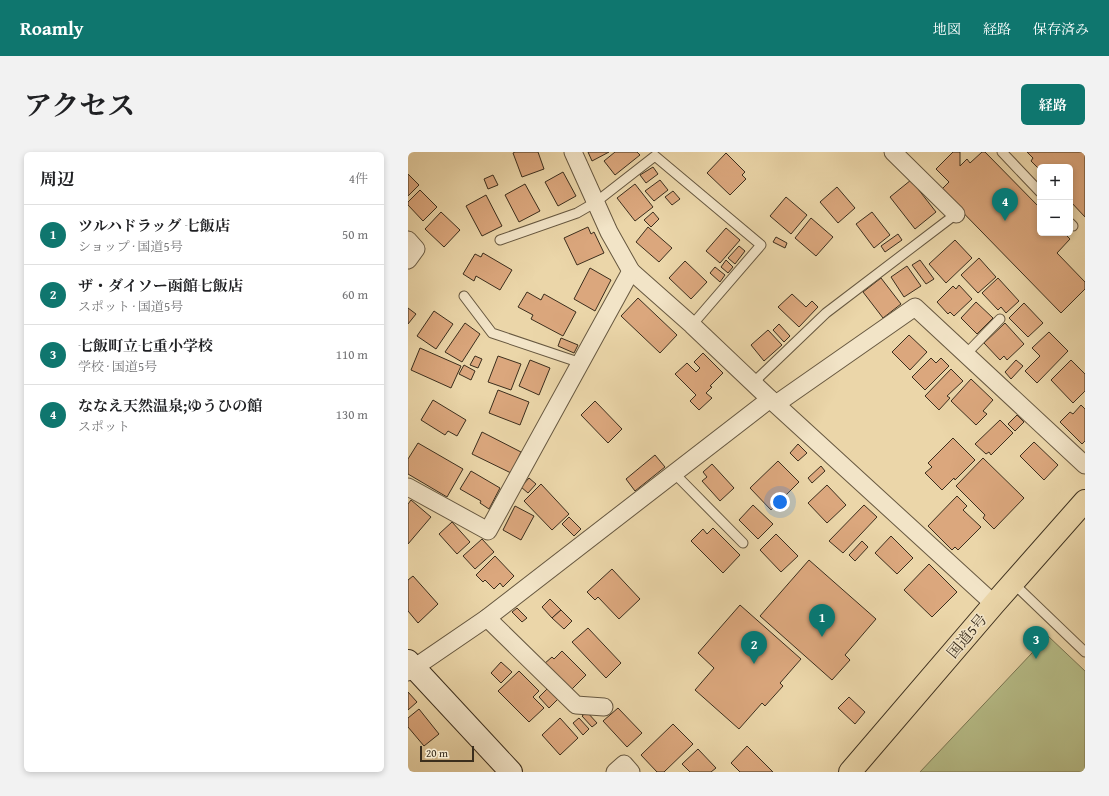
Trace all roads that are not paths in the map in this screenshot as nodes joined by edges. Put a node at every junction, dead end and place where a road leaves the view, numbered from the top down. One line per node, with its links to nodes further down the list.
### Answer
1 (573, 152): 5 (street)
2 (893, 152): 6 (street)
3 (1002, 152): 4 (lane)
4 (1037, 189)
5 (596, 202): 8 (lane); 10 (street); 13 (lane)
6 (956, 214): 16 (lane)
7 (408, 240): 9 (street)
8 (500, 240)
9 (408, 260)
10 (631, 271): 13 (street); 15 (street)
11 (464, 296): 15 (lane)
12 (1000, 320): 14 (lane)
13 (692, 325): 16 (street)
14 (966, 354): 17 (street); 18 (street)
15 (581, 363): 20 (street)
16 (753, 383): 17 (street)
17 (773, 402): 19 (street); 24 (street)
18 (1085, 465)
19 (674, 473): 22 (lane); 25 (street)
20 (408, 487)
21 (1085, 501): 23 (highway, 国道5号)
22 (743, 542)
23 (1013, 583): 24 (highway, 国道5号); 26 (lane)
24 (994, 604): 32 (highway, 国道5号)
25 (487, 618): 27 (street); 28 (street)
26 (1085, 652)
27 (410, 667): 29 (main road)
28 (604, 707)
29 (511, 772)
30 (615, 772): 31 (street)
31 (631, 772)
32 (850, 772)

